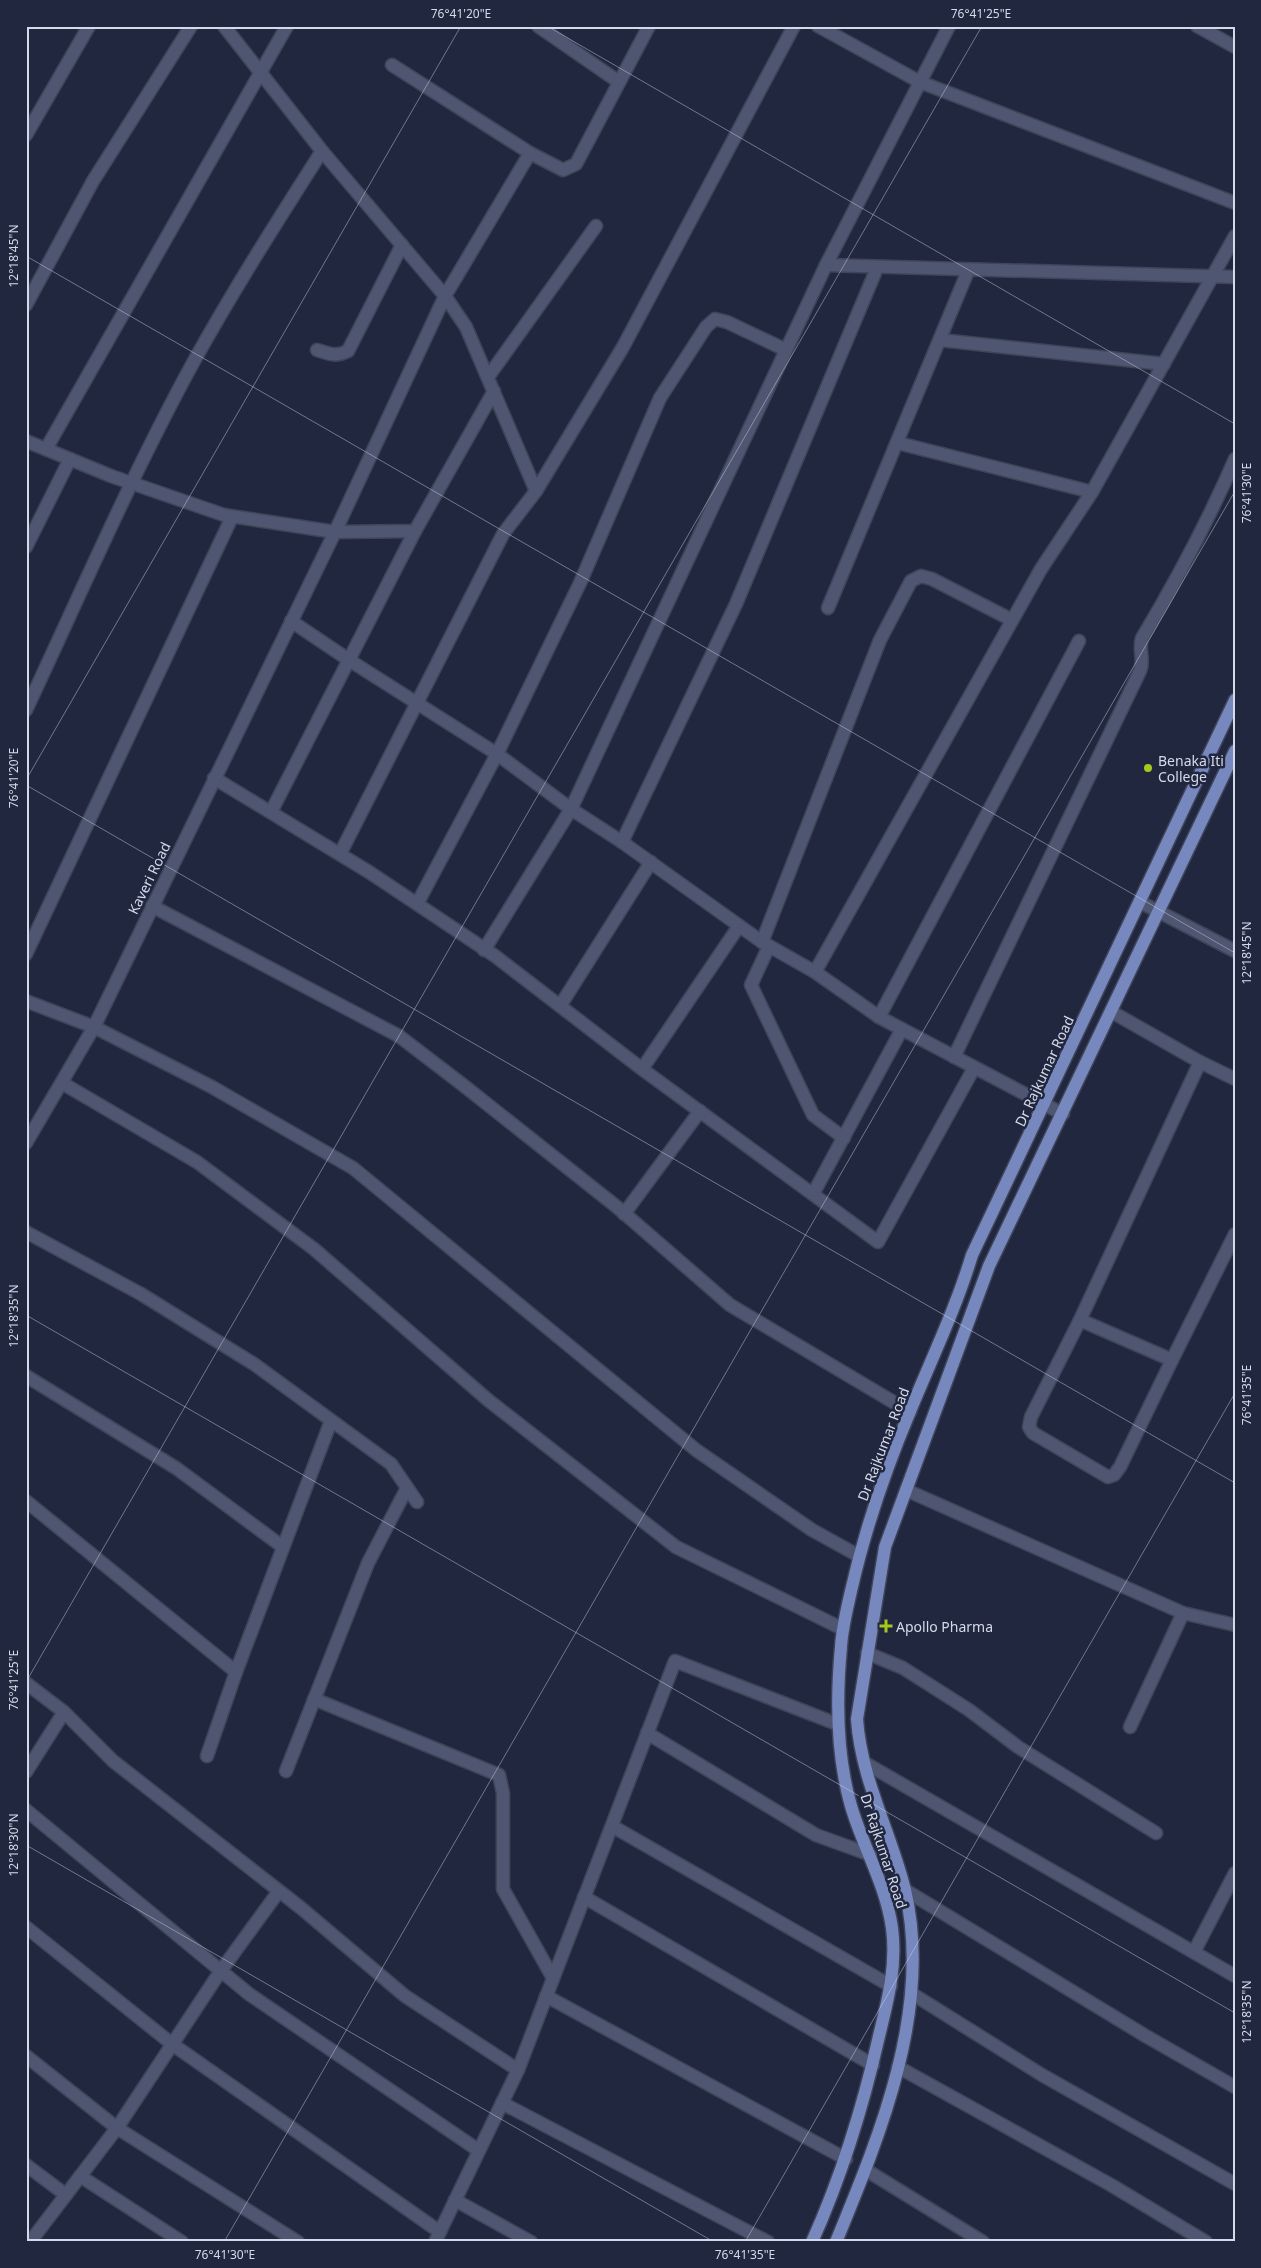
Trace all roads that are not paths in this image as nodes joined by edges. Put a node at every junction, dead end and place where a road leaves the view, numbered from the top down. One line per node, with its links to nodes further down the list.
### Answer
1 (89, 26): 16 (street)
2 (191, 26): 29 (street)
3 (224, 26): 13 (street)
4 (287, 26): 13 (street)
5 (538, 26): 14 (street)
6 (649, 26): 14 (street)
7 (794, 26): 42 (street)
8 (818, 26): 15 (street)
9 (949, 26): 15 (street)
10 (1197, 26): 11 (street)
11 (1235, 47)
12 (392, 65): 18 (street)
13 (262, 74): 17 (street); 38 (street)
14 (619, 82): 18 (street)
15 (920, 82): 19 (street); 23 (street)
16 (26, 134)
17 (322, 151): 22 (street); 41 (street)
18 (530, 152): 28 (street, Kaveri Road)
19 (1235, 203)
20 (596, 226): 34 (street)
21 (1235, 236): 26 (street)
22 (402, 245): 28 (street); 31 (street)
23 (826, 265): 24 (street); 32 (street)
24 (877, 268): 25 (street); 61 (street)
25 (968, 271): 26 (street); 30 (street)
26 (1214, 276): 27 (street); 33 (street)
27 (1235, 277)
28 (445, 296): 34 (street); 46 (street, Kaveri Road)
29 (26, 305)
30 (940, 340): 33 (street); 37 (street)
31 (317, 350)
32 (786, 350): 57 (street); 59 (street)
33 (1164, 364): 43 (street)
34 (488, 377): 35 (street)
35 (494, 391): 42 (street); 45 (street)
36 (26, 441): 38 (street)
37 (898, 443): 43 (street); 48 (street)
38 (46, 449): 39 (street)
39 (70, 459): 41 (street); 47 (street)
40 (1235, 459): 80 (street)
41 (132, 484): 44 (street); 55 (street)
42 (536, 491): 54 (street)
43 (1092, 492): 50 (street)
44 (232, 516): 46 (street); 72 (street)
45 (415, 531): 46 (street); 52 (street)
46 (335, 532): 49 (street, Kaveri Road)
47 (26, 548)
48 (828, 608)
49 (291, 620): 52 (street); 58 (street, Kaveri Road)
50 (1012, 620): 69 (street); 73 (street)
51 (1079, 641): 77 (street)
52 (349, 660): 54 (street); 60 (street)
53 (1235, 700): 64 (main road, Dr Rajkumar Road)
54 (418, 703): 57 (street); 62 (street)
55 (26, 710)
56 (1235, 751): 67 (main road, Dr Rajkumar Road)
57 (497, 754): 59 (street); 65 (street)
58 (214, 778): 60 (street); 66 (street, Kaveri Road)
59 (571, 809): 61 (street); 70 (street)
60 (271, 812): 62 (street)
61 (622, 842): 63 (street)
62 (340, 854): 65 (street)
63 (651, 862): 68 (street); 75 (street)
64 (1140, 902): 67 (street); 86 (main road, Dr Rajkumar Road)
65 (417, 904): 70 (street)
66 (152, 906): 78 (street, Kaveri Road); 92 (street)
67 (1159, 911): 71 (street); 76 (main road, Dr Rajkumar Road)
68 (739, 926): 69 (street); 83 (street)
69 (766, 944): 73 (street); 89 (street)
70 (484, 950): 75 (street)
71 (1235, 951)
72 (26, 954)
73 (815, 972): 77 (street)
74 (26, 1000): 78 (street)
75 (560, 1006): 83 (street)
76 (1112, 1012): 81 (street); 88 (main road, Dr Rajkumar Road)
77 (879, 1017): 79 (street)
78 (94, 1028): 85 (street, Kaveri Road); 105 (street)
79 (902, 1029): 80 (street); 89 (street)
80 (954, 1057): 82 (street)
81 (1200, 1062): 84 (street); 95 (street)
82 (974, 1068): 86 (street); 91 (street)
83 (642, 1069): 87 (street)
84 (1235, 1079)
85 (62, 1083): 90 (street, Kaveri Road); 108 (street)
86 (1045, 1104): 88 (street); 98 (main road, Dr Rajkumar Road)
87 (700, 1111): 91 (street); 92 (street)
88 (1063, 1114): 101 (main road, Dr Rajkumar Road)
89 (844, 1138): 91 (street)
90 (26, 1143)
91 (813, 1194)
92 (624, 1214): 98 (street)
93 (26, 1232): 99 (street)
94 (1235, 1234): 96 (street)
95 (1080, 1320): 96 (street); 96 (street)
96 (1172, 1360)
97 (26, 1376): 104 (street)
98 (910, 1412): 105 (main road, Dr Rajkumar Road)
99 (331, 1421): 100 (street); 104 (street)
100 (407, 1488): 103 (street); 112 (street)
101 (906, 1490): 106 (street); 109 (main road, Dr Rajkumar Road)
102 (26, 1501): 110 (street)
103 (417, 1502)
104 (283, 1547): 110 (street)
105 (859, 1556): 108 (main road, Dr Rajkumar Road)
106 (1183, 1613): 107 (street); 115 (street)
107 (1235, 1625)
108 (843, 1630): 114 (main road, Dr Rajkumar Road)
109 (868, 1653): 118 (main road, Dr Rajkumar Road); 123 (street)
110 (236, 1672): 117 (street)
111 (26, 1683): 113 (street)
112 (314, 1700): 119 (street); 133 (street)
113 (64, 1712): 120 (street); 127 (street)
114 (837, 1724): 116 (street); 124 (main road, Dr Rajkumar Road)
115 (1130, 1726)
116 (647, 1733): 122 (street); 124 (street)
117 (207, 1756)
118 (865, 1763): 126 (main road, Dr Rajkumar Road); 130 (street)
119 (286, 1771)
120 (26, 1772)
121 (26, 1810): 131 (street)
122 (612, 1826): 128 (street); 134 (street)
123 (1156, 1833)
124 (871, 1855): 134 (main road, Dr Rajkumar Road)
125 (1235, 1873): 130 (street)
126 (905, 1890): 135 (main road, Dr Rajkumar Road); 142 (street)
127 (279, 1891): 131 (street); 141 (street)
128 (584, 1897): 133 (street); 139 (street)
129 (26, 1927): 137 (street)
130 (1194, 1952): 132 (street)
131 (220, 1972): 137 (street); 145 (street)
132 (1235, 1976)
133 (553, 1978): 136 (street)
134 (891, 1986): 139 (main road, Dr Rajkumar Road)
135 (911, 1993): 140 (main road, Dr Rajkumar Road); 150 (street)
136 (546, 1996): 141 (street); 146 (street)
137 (172, 2044): 144 (street); 153 (street)
138 (26, 2056): 144 (street)
139 (873, 2065): 146 (main road, Dr Rajkumar Road)
140 (898, 2067): 148 (main road, Dr Rajkumar Road); 162 (street)
141 (518, 2070): 143 (street)
142 (1235, 2087)
143 (502, 2103): 145 (street); 158 (street)
144 (118, 2128): 149 (street); 156 (street)
145 (478, 2150): 152 (street)
146 (846, 2159): 159 (main road, Dr Rajkumar Road)
147 (26, 2165): 151 (street)
148 (866, 2170): 160 (main road, Dr Rajkumar Road); 161 (street)
149 (80, 2176): 151 (street); 155 (street)
150 (1235, 2184)
151 (66, 2195): 154 (street)
152 (455, 2200): 153 (street); 157 (street)
153 (438, 2237)
154 (30, 2242)
155 (182, 2242)
156 (298, 2242)
157 (531, 2242)
158 (768, 2242)
159 (812, 2242)
160 (836, 2242)
161 (983, 2242)
162 (1206, 2242)

